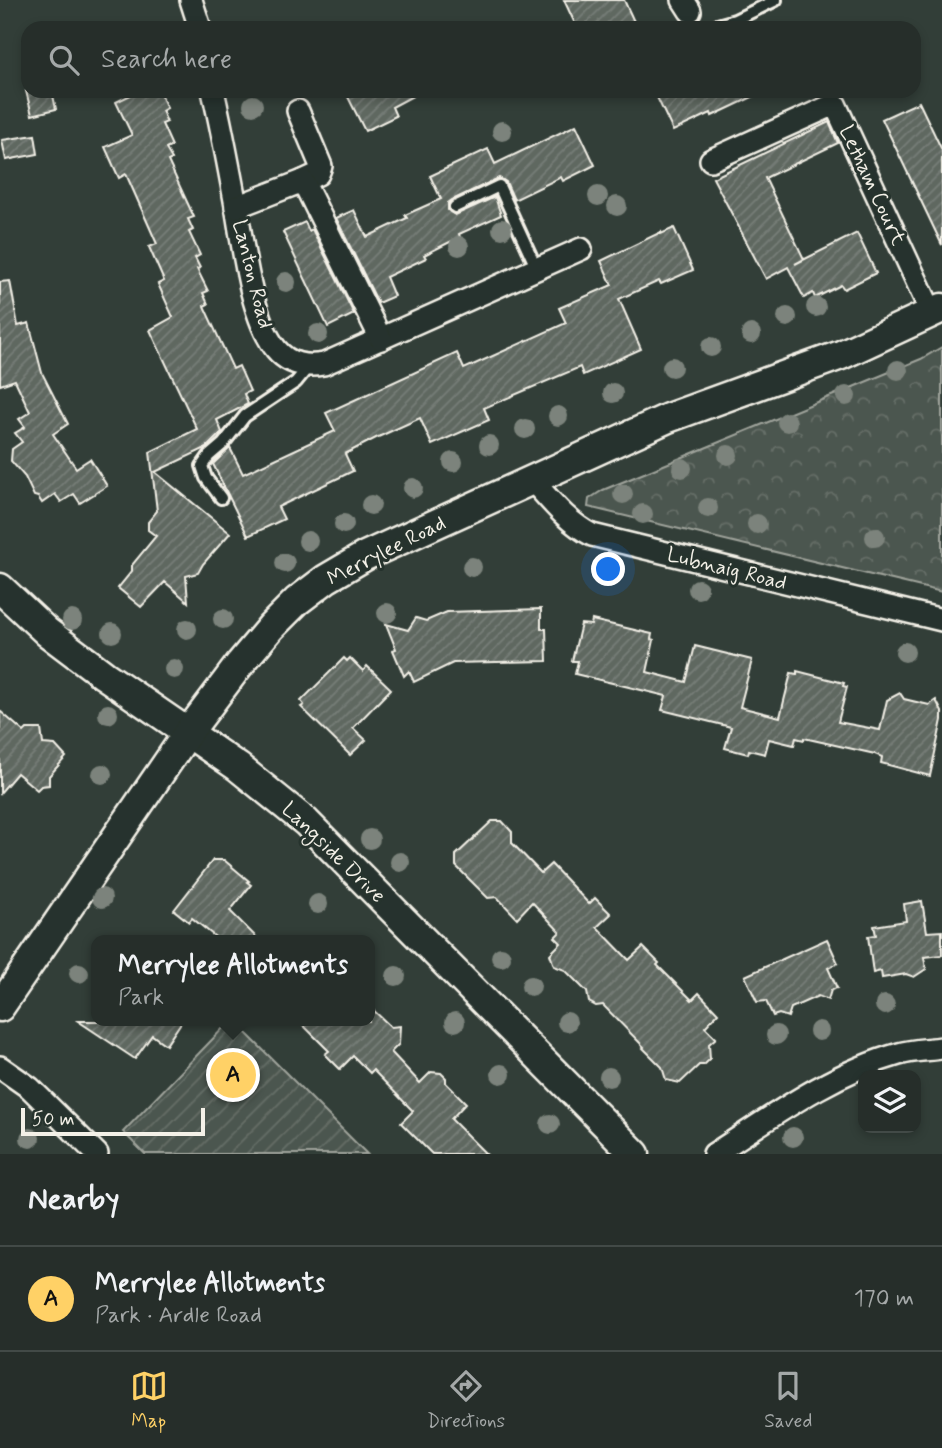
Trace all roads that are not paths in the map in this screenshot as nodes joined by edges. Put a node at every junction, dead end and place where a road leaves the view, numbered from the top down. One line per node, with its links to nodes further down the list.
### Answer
1 (191, 0): 3 (street)
2 (776, 0): 4 (lane)
3 (198, 21)
4 (732, 21)
5 (214, 98): 10 (street, Lanton Road)
6 (298, 111): 8 (street)
7 (711, 160): 13 (street, Letham Court)
8 (303, 181): 10 (street, Lanton Road); 14 (street)
9 (455, 206): 12 (lane)
10 (236, 207): 15 (street, Lanton Road)
11 (581, 249): 12 (street)
12 (537, 269): 14 (street)
13 (937, 311): 16 (main road, Merrylee Road)
14 (381, 339): 15 (street)
15 (309, 366): 17 (lane)
16 (532, 480): 19 (street, Lubnaig Road); 20 (main road, Merrylee Road)
17 (221, 498)
18 (0, 588): 20 (main road, Langside Drive)
19 (942, 620)
20 (187, 734): 21 (main road, Merrylee Road); 25 (main road, Langside Drive)
21 (0, 1007)
22 (942, 1048): 26 (street)
23 (0, 1067): 24 (street)
24 (97, 1154)
25 (635, 1154)
26 (715, 1154)

